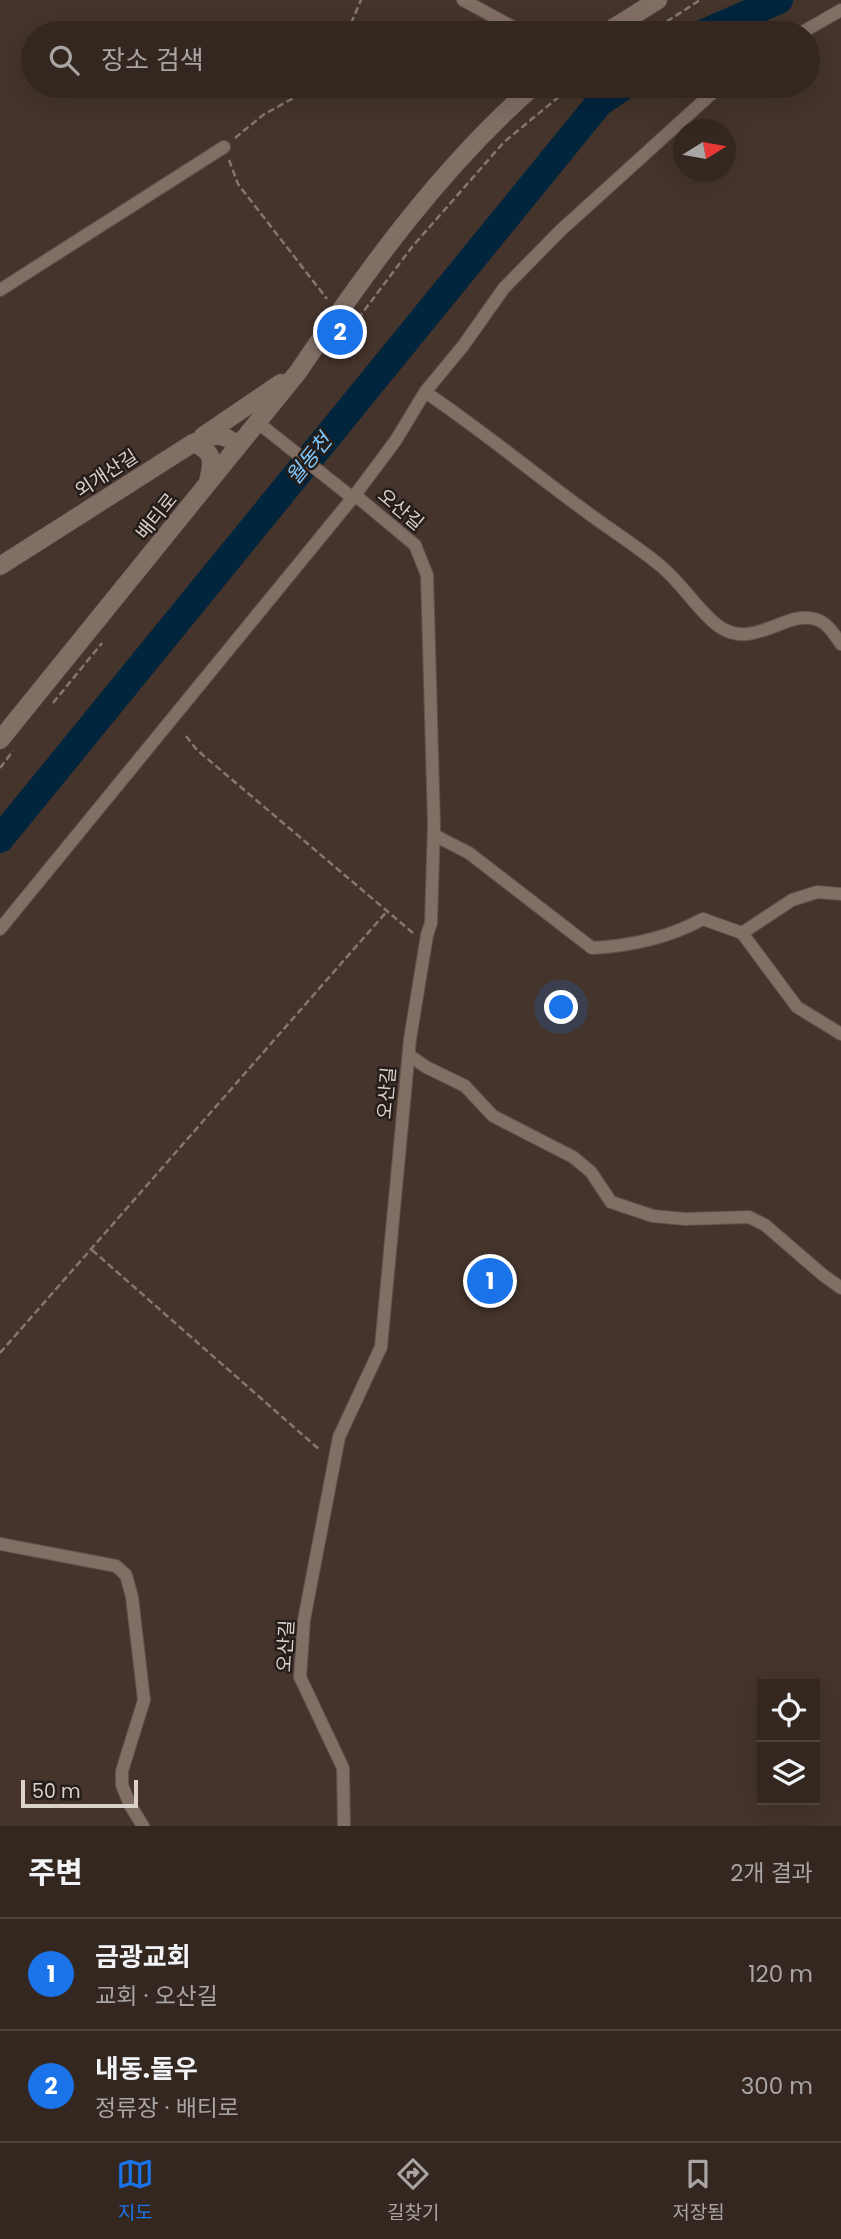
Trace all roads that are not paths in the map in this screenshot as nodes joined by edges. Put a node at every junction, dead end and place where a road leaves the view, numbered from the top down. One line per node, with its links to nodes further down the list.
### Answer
1 (463, 0): 4 (street)
2 (658, 0): 5 (main road)
3 (841, 10): 6 (street)
4 (502, 21)
5 (624, 21)
6 (820, 22)
7 (520, 98): 11 (main road, 배티로)
8 (707, 98): 12 (street)
9 (224, 148): 10 (street)
10 (0, 290)
11 (298, 372): 13 (main road, 배티로); 14 (main road)
12 (425, 393): 17 (street); 19 (street)
13 (257, 422): 15 (main road, 배티로); 17 (street, 오산길)
14 (193, 443): 15 (main road, 외개산길); 16 (main road); 18 (main road, 외개산길)
15 (238, 446): 16 (main road, 배티로)
16 (207, 487): 20 (main road, 배티로)
17 (352, 495): 21 (street, 오산길); 23 (street)
18 (0, 566)
19 (841, 644)
20 (0, 740)
21 (434, 835): 24 (street); 26 (street, 오산길)
22 (841, 894): 24 (street)
23 (0, 929)
24 (742, 933): 25 (street)
25 (841, 1034)
26 (409, 1055): 27 (street); 30 (street, 오산길)
27 (841, 1288)
28 (0, 1544): 29 (street)
29 (143, 1826)
30 (344, 1826)

